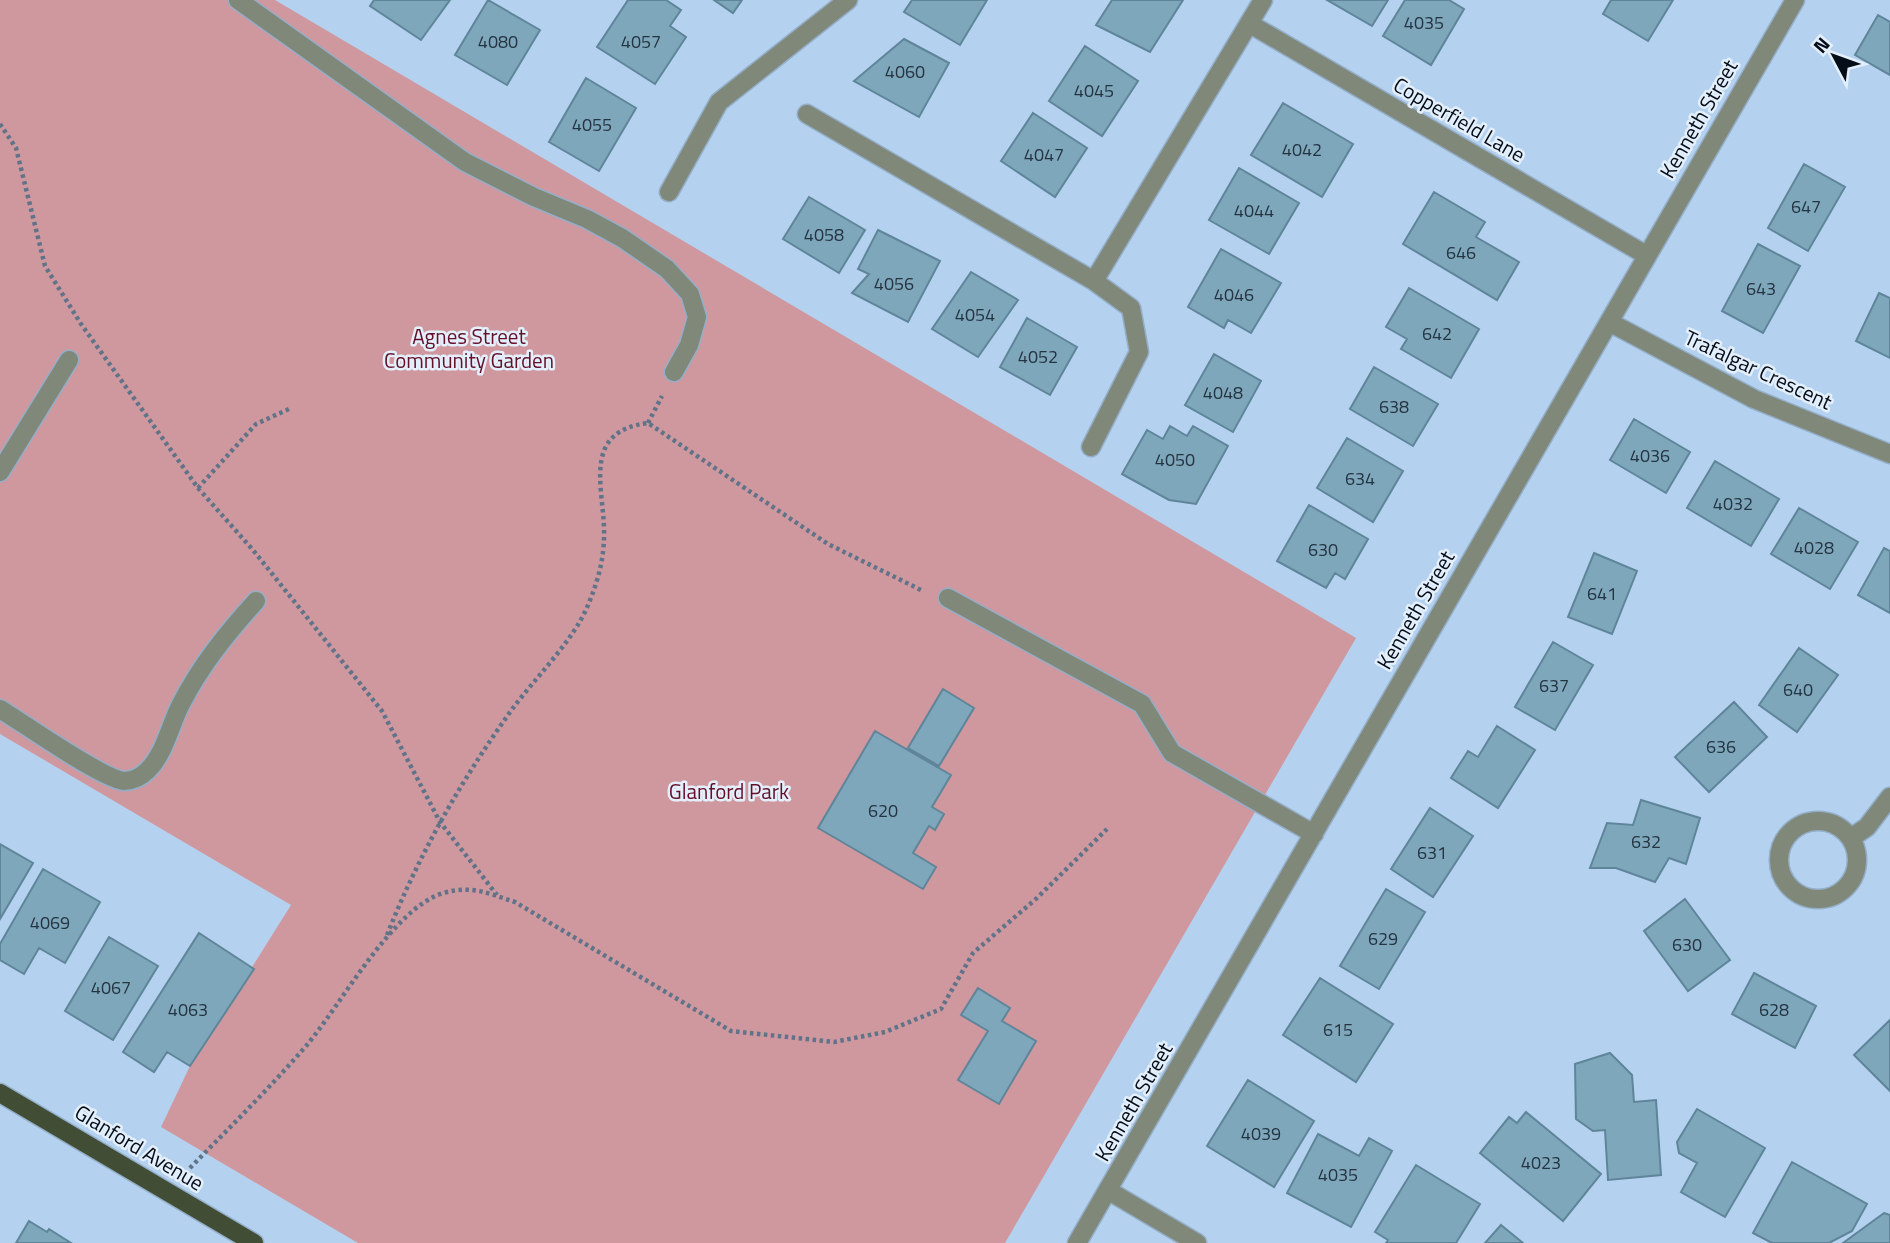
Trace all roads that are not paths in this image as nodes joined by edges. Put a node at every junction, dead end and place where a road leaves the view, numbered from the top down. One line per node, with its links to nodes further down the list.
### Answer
1 (239, 0): 12 (street)
2 (848, 0): 7 (street)
3 (1263, 0): 5 (street)
4 (1796, 0): 8 (street, Kenneth Street)
5 (1250, 24): 8 (street, Copperfield Lane); 9 (street)
6 (807, 114): 9 (street)
7 (669, 192)
8 (1646, 255): 10 (street, Kenneth Street)
9 (1094, 281): 13 (street)
10 (1609, 322): 14 (street, Trafalgar Crescent); 20 (street, Kenneth Street)
11 (69, 360): 15 (street)
12 (674, 372)
13 (1091, 447)
14 (1890, 454)
15 (0, 472)
16 (948, 598): 20 (street)
17 (256, 601): 18 (street)
18 (0, 709)
19 (1890, 797): 21 (street)
20 (1314, 834): 23 (street, Kenneth Street)
21 (1851, 838): 21 (street)
22 (0, 1093): 24 (main road, Glanford Avenue)
23 (1109, 1191): 25 (street, Kenneth Street); 26 (street)
24 (254, 1243)
25 (1077, 1243)
26 (1197, 1243)

